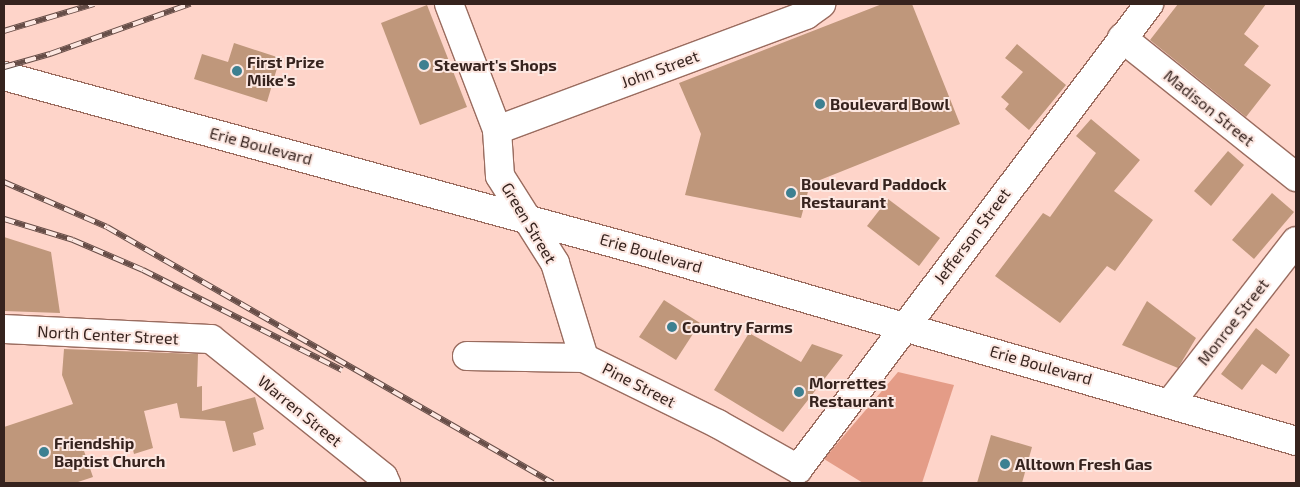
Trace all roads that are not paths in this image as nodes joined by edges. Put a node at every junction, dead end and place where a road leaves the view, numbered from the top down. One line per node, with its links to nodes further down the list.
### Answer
1 (449, 4): 6 (main road, Green Street)
2 (821, 4): 6 (main road, John Street)
3 (1149, 4): 4 (main road, Jefferson Street)
4 (1122, 38): 7 (main road, Madison Street); 10 (main road, Jefferson Street)
5 (4, 76): 8 (main road, Erie Boulevard)
6 (497, 130): 8 (main road, Green Street)
7 (1296, 177)
8 (524, 218): 10 (main road, Erie Boulevard); 14 (main road, Green Street)
9 (1296, 241): 15 (main road, Monroe Street)
10 (905, 325): 15 (main road, Erie Boulevard); 17 (main road, Jefferson Street)
11 (4, 329): 12 (main road, North Center Street)
12 (212, 339): 18 (main road, Warren Street)
13 (467, 356): 14 (main road, Pine Street)
14 (584, 358): 17 (main road, Pine Street)
15 (1170, 403): 16 (main road, Erie Boulevard)
16 (1296, 441)
17 (798, 469)
18 (386, 483)

